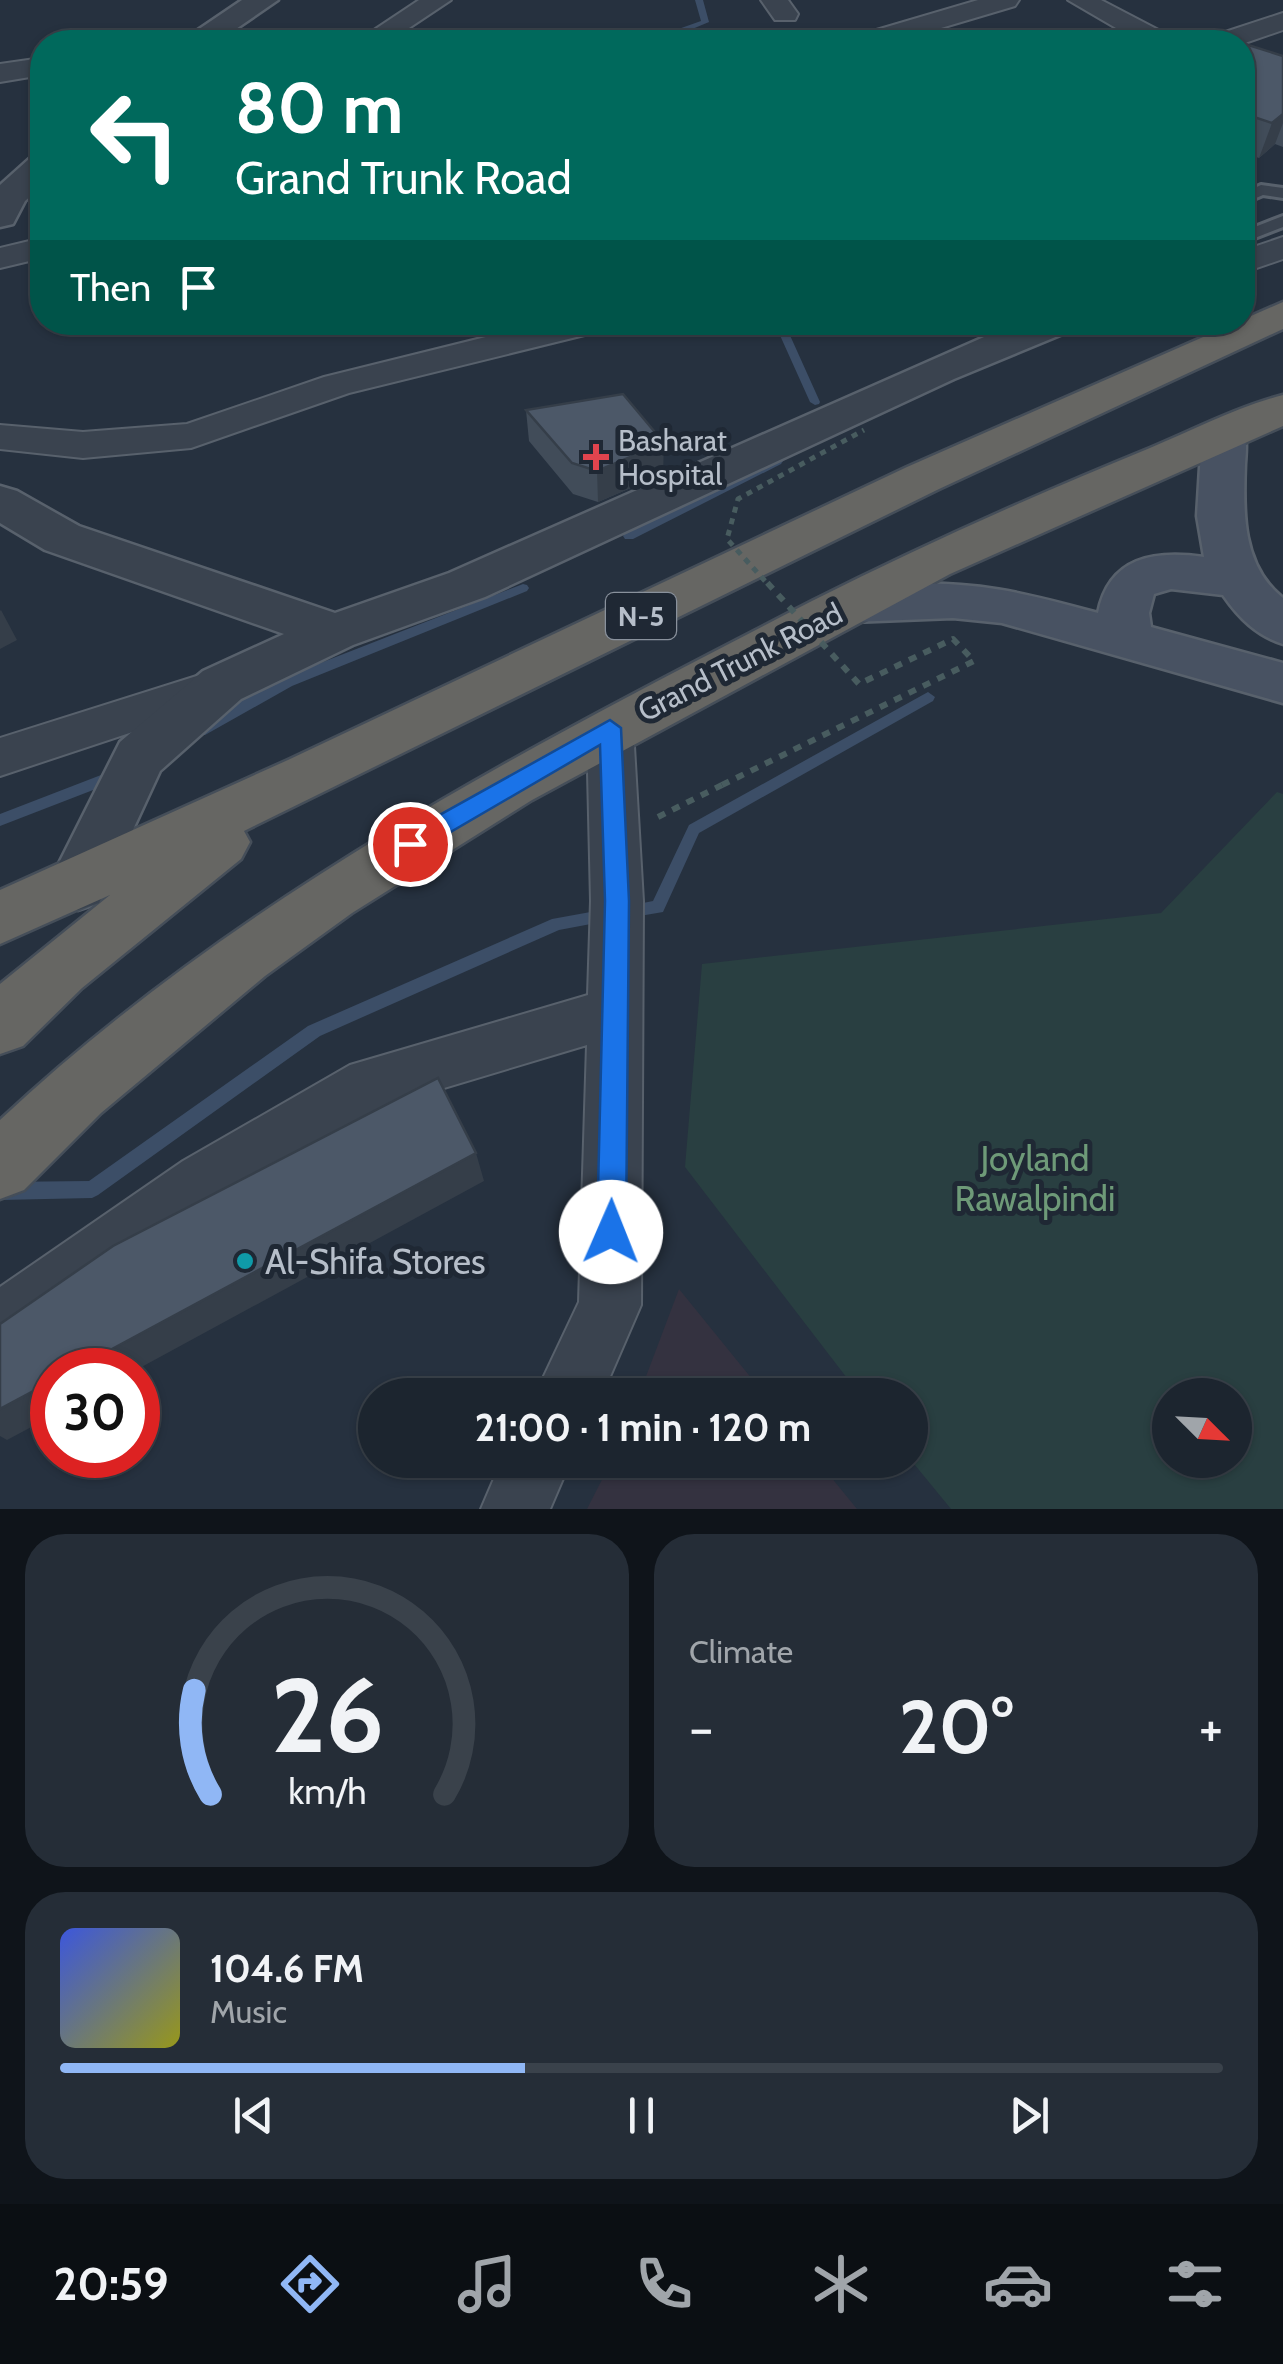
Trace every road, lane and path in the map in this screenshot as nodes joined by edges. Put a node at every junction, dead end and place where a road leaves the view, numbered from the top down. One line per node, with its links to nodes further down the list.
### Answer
1 (438, 0): 8 (street)
2 (1006, 0): 6 (street)
3 (1082, 0): 11 (street)
4 (251, 2): 7 (street)
5 (1283, 21): 12 (street)
6 (930, 23): 9 (street); 10 (street)
7 (212, 30)
8 (389, 30)
9 (906, 30)
10 (941, 30)
11 (1138, 30)
12 (1255, 31)
13 (30, 69): 14 (street)
14 (0, 73)
15 (30, 177): 18 (street)
16 (1283, 192): 17 (lane)
17 (1255, 193)
18 (3, 202)
19 (1283, 221): 20 (lane)
20 (1255, 233)
21 (1283, 247): 24 (street)
22 (30, 251): 23 (street)
23 (0, 258)
24 (1255, 258)
25 (500, 335): 31 (street)
26 (1024, 335): 36 (street)
27 (1227, 335): 42 (highway, N-5)
28 (1283, 409): 30 (highway, Grand Trunk Road)
29 (864, 430): 43 (path, bridge)
30 (1224, 435): 33 (main road); 34 (highway, Grand Trunk Road)
31 (0, 437)
32 (0, 502): 36 (street)
33 (1234, 580): 35 (main road); 37 (main road)
34 (852, 604): 37 (main road); 40 (highway, Grand Trunk Road)
35 (1283, 625)
36 (335, 632): 39 (street)
37 (1128, 640): 38 (main road)
38 (1267, 678)
39 (222, 686): 41 (street); 44 (street)
40 (610, 728): 43 (street); 48 (highway, Grand Trunk Road)
41 (0, 757)
42 (308, 776): 44 (highway, N-5); 47 (highway, N-5)
43 (617, 838): 46 (street)
44 (78, 885): 45 (highway, N-5)
45 (0, 918)
46 (616, 1012): 49 (street); 50 (street)
47 (0, 1024)
48 (7, 1159)
49 (0, 1325)
50 (576, 1378)
51 (529, 1478): 52 (street)
52 (514, 1509)

